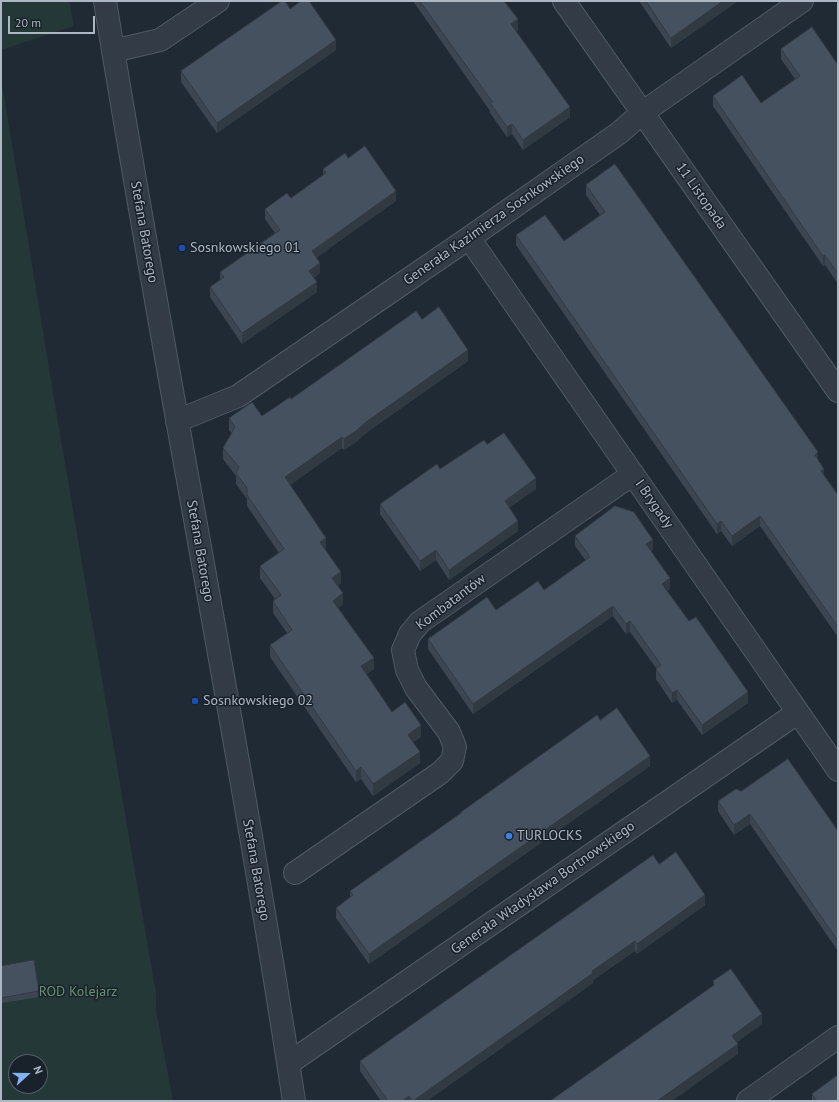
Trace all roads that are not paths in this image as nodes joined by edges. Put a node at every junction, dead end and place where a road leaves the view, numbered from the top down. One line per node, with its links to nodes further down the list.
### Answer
1 (105, 1): 5 (street, Stefana Batorego)
2 (218, 1): 5 (street)
3 (564, 1): 6 (street, 11 Listopada)
4 (802, 1): 6 (street, Generała Kazimierza Sosnkowskiego)
5 (113, 51): 9 (street, Stefana Batorego)
6 (642, 113): 7 (street, Generała Kazimierza Sosnkowskiego); 8 (street, 11 Listopada)
7 (469, 238): 9 (street, Generała Kazimierza Sosnkowskiego); 10 (street, I Brygady)
8 (838, 392)
9 (177, 421): 15 (street, Stefana Batorego)
10 (633, 474): 11 (street, I Brygady); 13 (street, Kombatantów)
11 (797, 713): 12 (street, I Brygady); 15 (street, Generała Władysława Bortnowskiego)
12 (838, 770)
13 (295, 873)
14 (838, 1038): 17 (street)
15 (289, 1063): 16 (street, Stefana Batorego)
16 (294, 1101)
17 (748, 1101)

